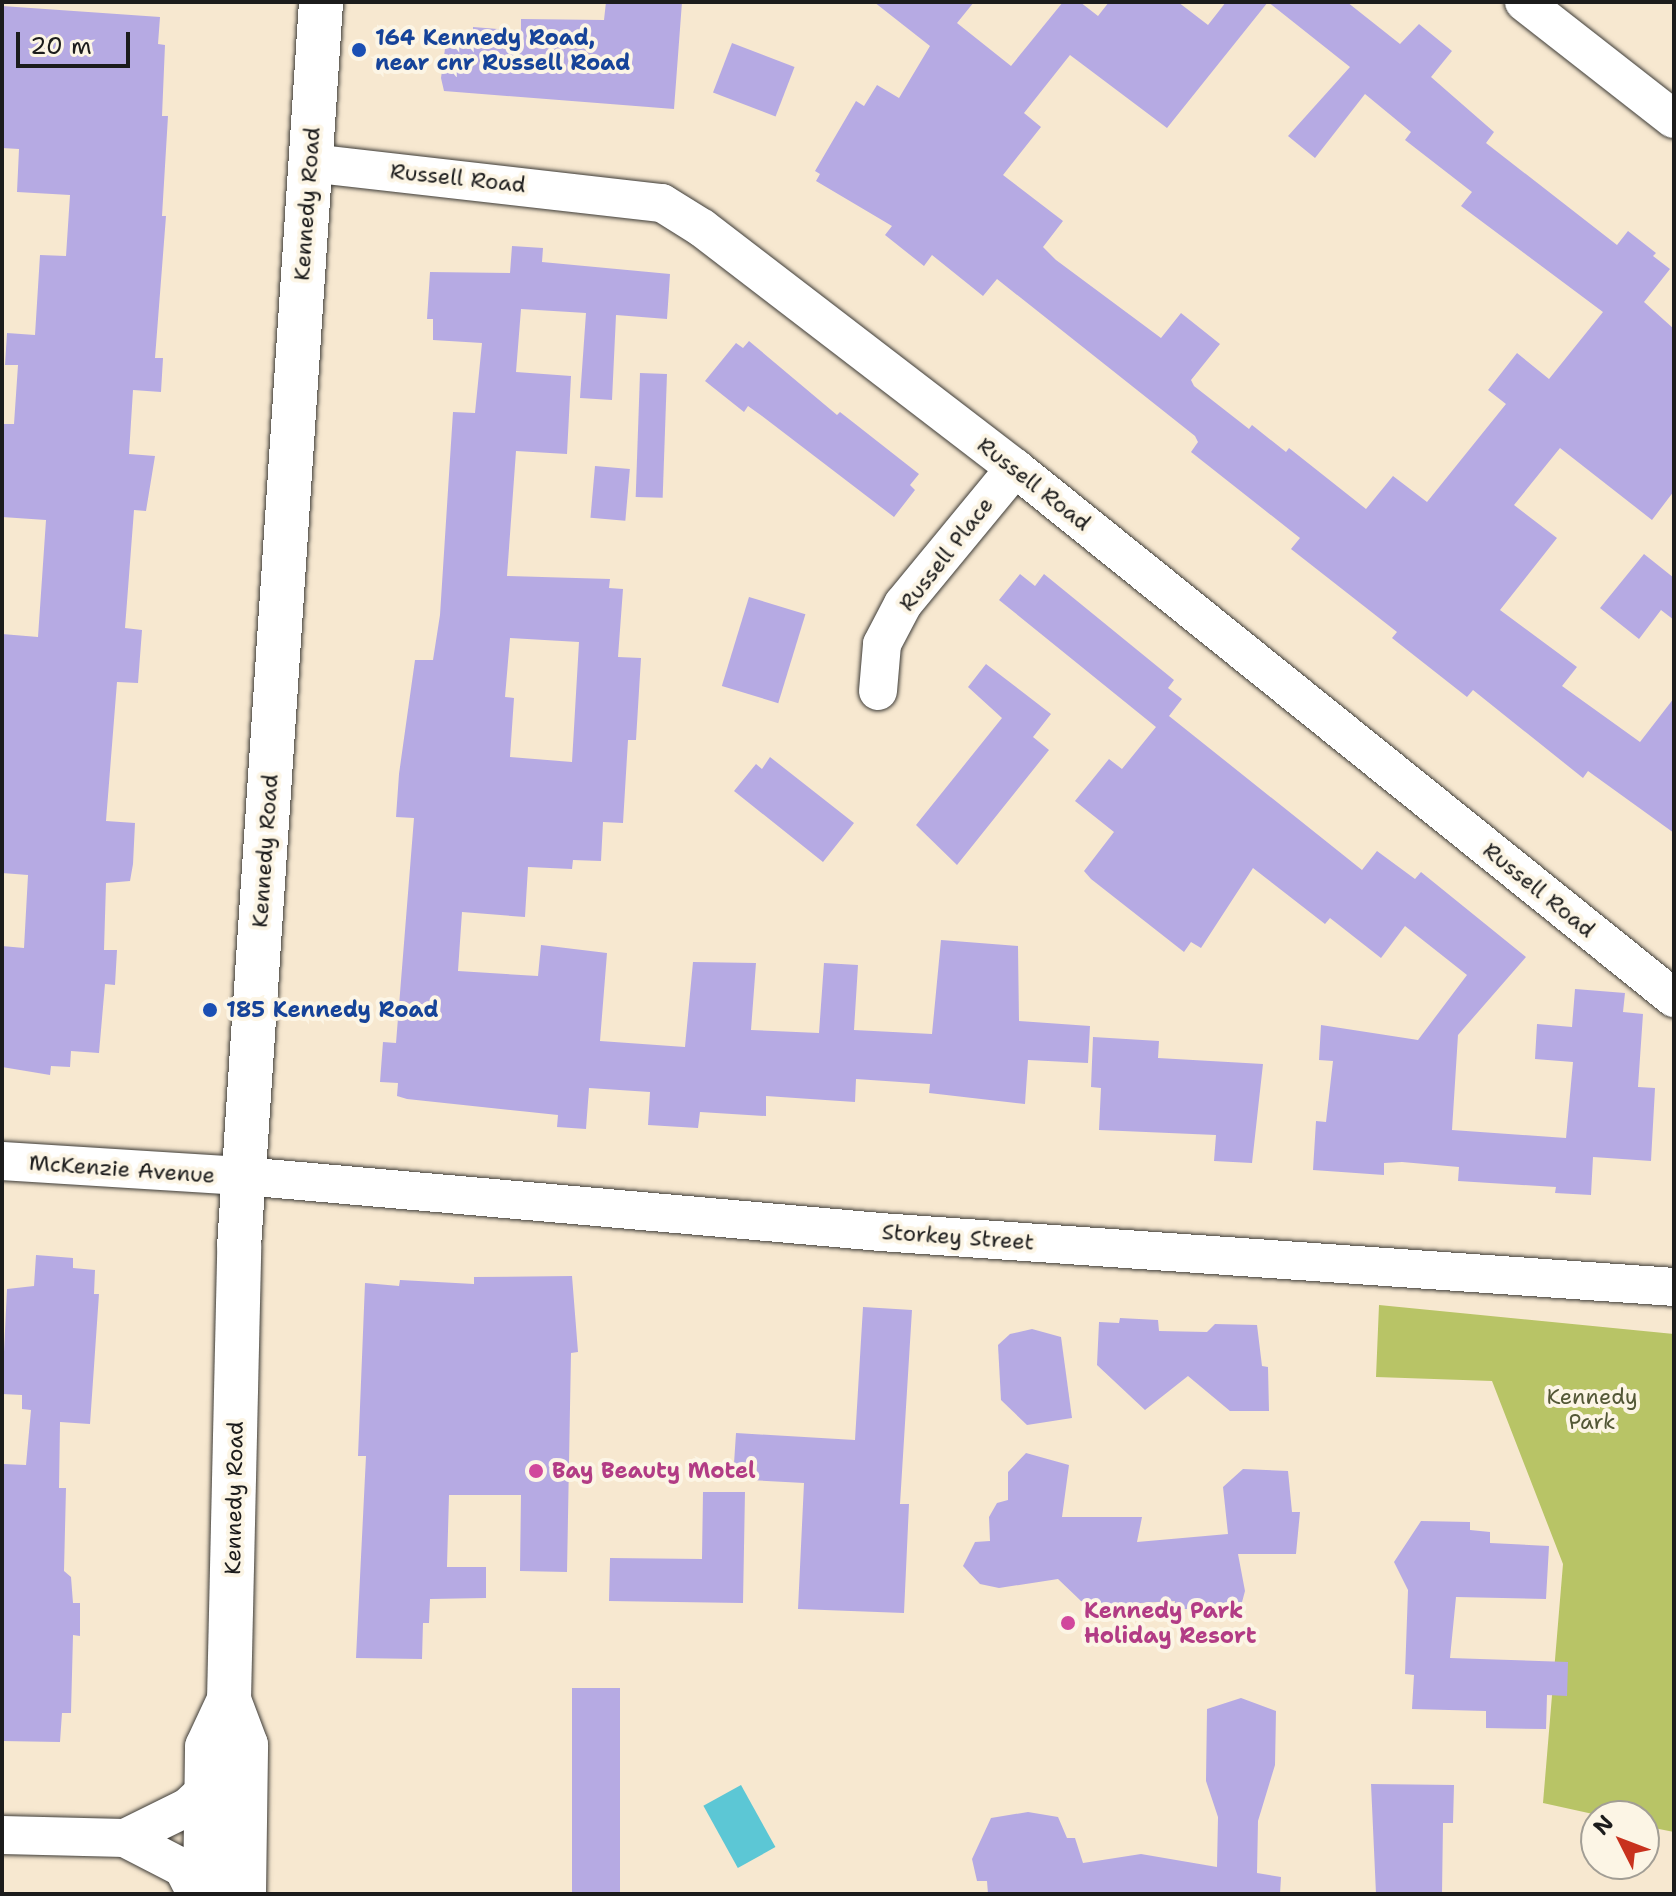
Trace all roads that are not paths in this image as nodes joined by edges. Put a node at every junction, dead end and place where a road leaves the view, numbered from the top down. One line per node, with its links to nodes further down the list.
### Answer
1 (321, 2): 4 (main road, Kennedy Road)
2 (1524, 2): 3 (street)
3 (1674, 119)
4 (310, 163): 5 (street, Russell Road); 9 (main road, Kennedy Road)
5 (1015, 468): 6 (street, Russell Place); 7 (street, Russell Road)
6 (878, 691)
7 (1674, 998)
8 (2, 1161): 9 (street, McKenzie Avenue)
9 (243, 1176): 10 (street, Storkey Street); 11 (main road, Kennedy Road)
10 (1674, 1287)
11 (229, 1700): 12 (main road, Kennedy Road); 17 (main road, Kennedy Road)
12 (207, 1789): 14 (street); 16 (main road, Kennedy Road)
13 (2, 1835): 14 (street)
14 (125, 1838): 15 (street)
15 (196, 1894)
16 (205, 1894)
17 (244, 1894)

